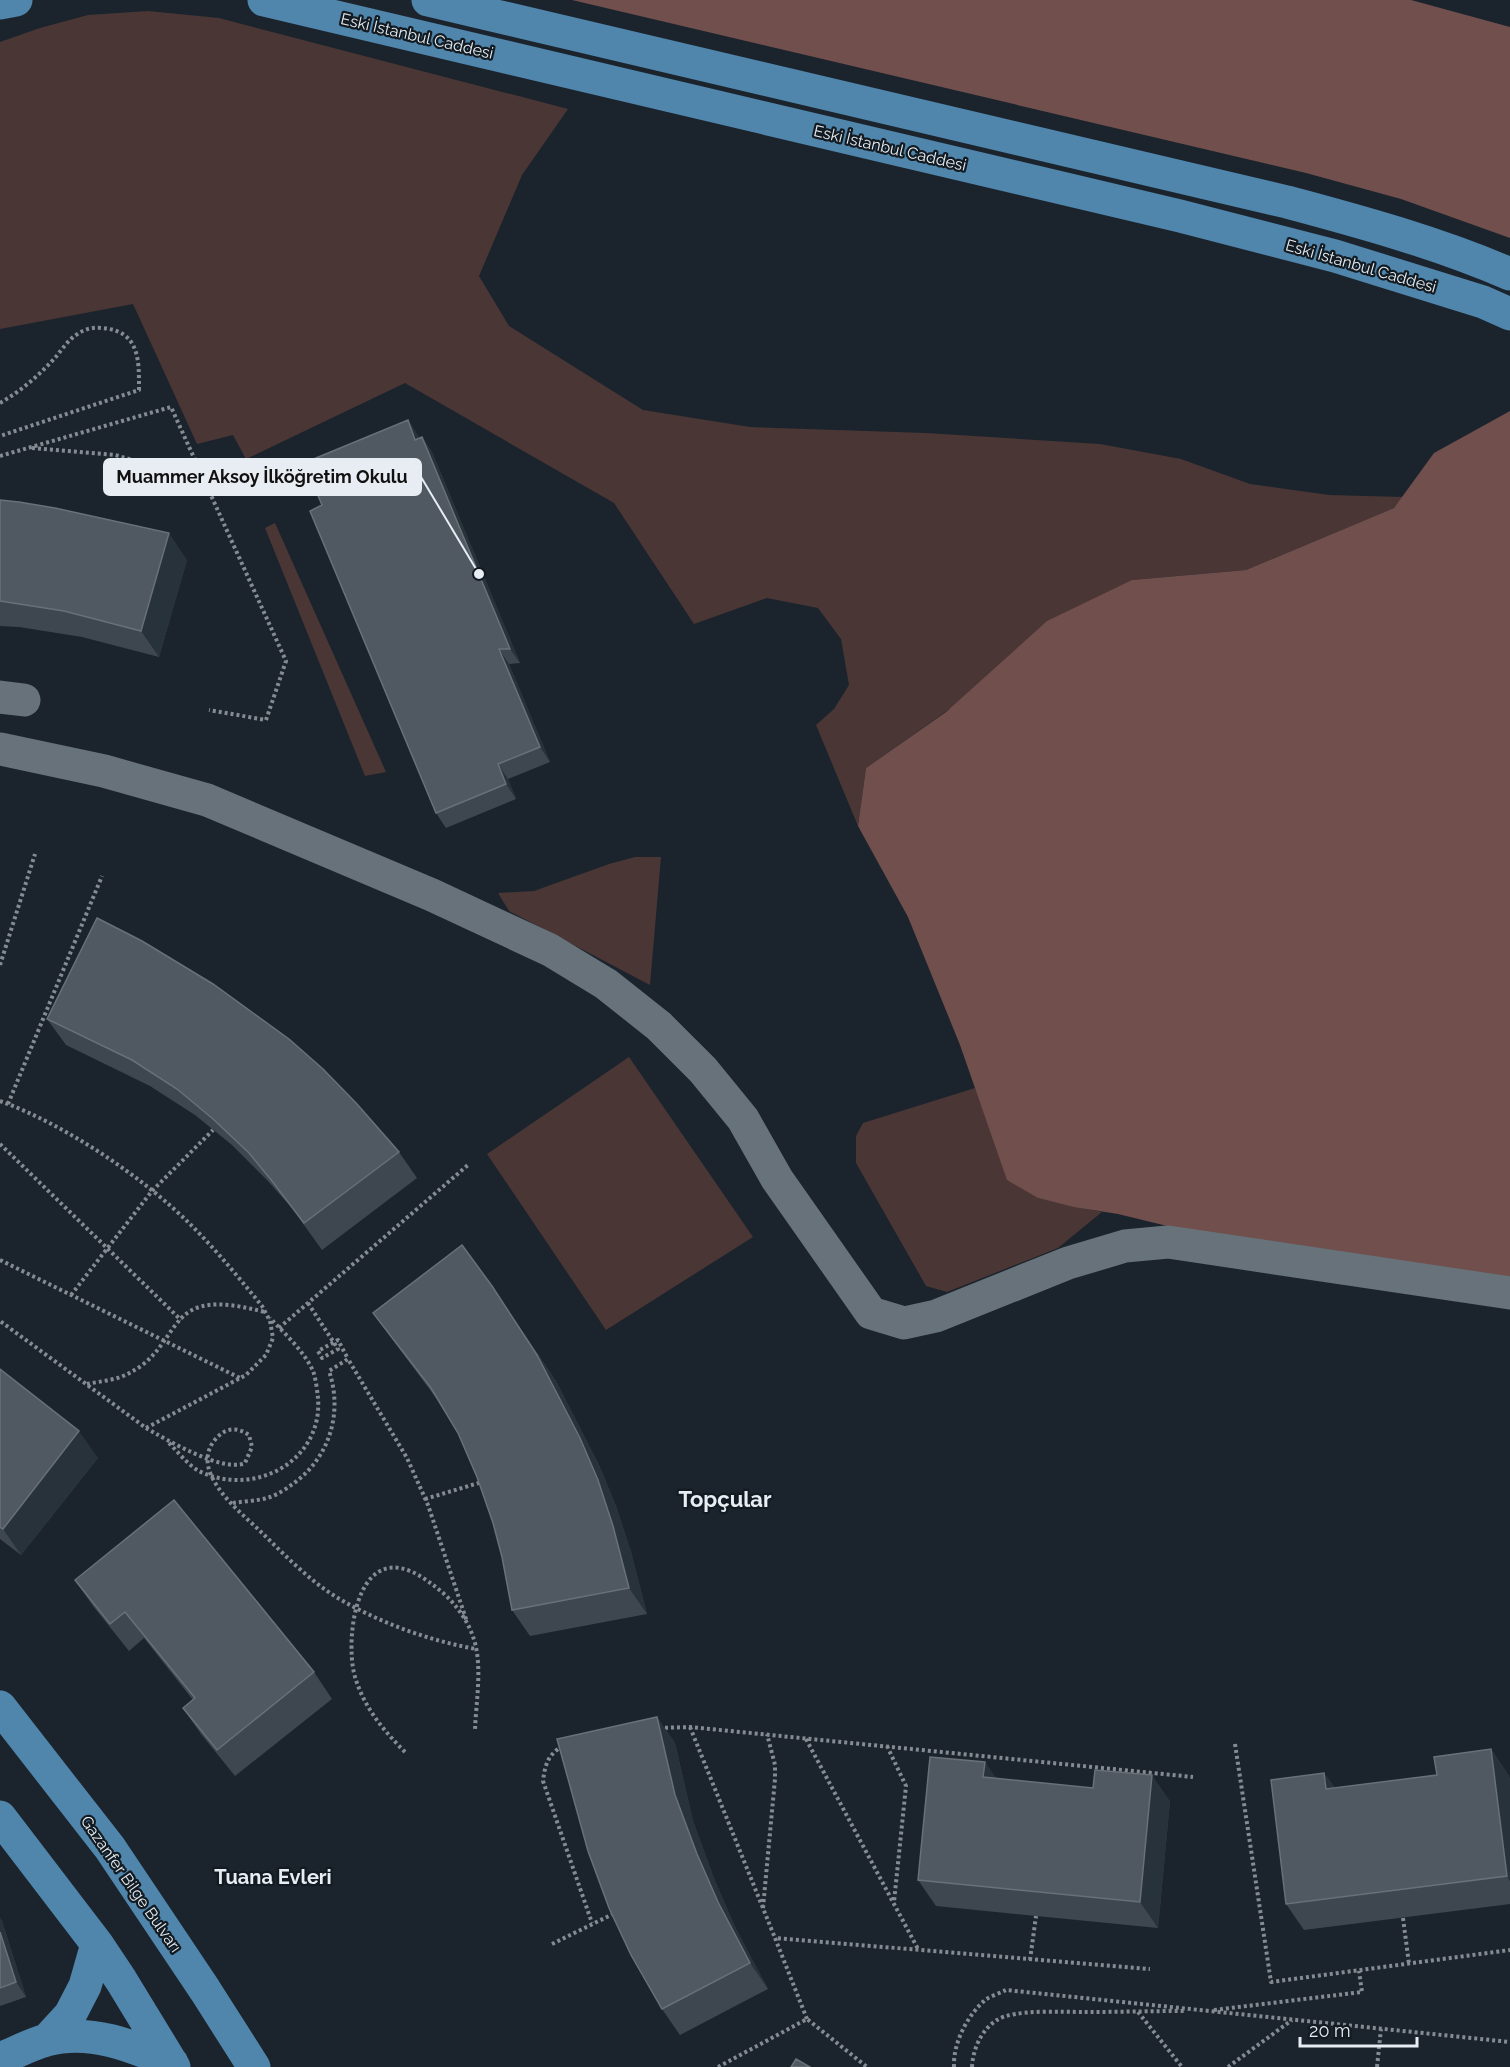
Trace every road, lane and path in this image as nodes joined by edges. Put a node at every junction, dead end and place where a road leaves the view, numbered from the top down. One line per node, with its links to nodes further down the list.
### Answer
1 (15, 0): 4 (main road)
2 (264, 0): 6 (main road, Eski İstanbul Caddesi)
3 (428, 0): 5 (main road)
4 (0, 3)
5 (1510, 274)
6 (1510, 314)
7 (0, 403): 8 (path)
8 (0, 436)
9 (28, 447): 10 (path); 11 (path); 11 (path)
10 (0, 456)
11 (208, 489): 12 (path)
12 (209, 710)
13 (0, 749): 25 (street)
14 (35, 854): 16 (path)
15 (102, 876): 18 (path)
16 (0, 965)
17 (0, 1101): 18 (path)
18 (8, 1104): 22 (path)
19 (213, 1130): 22 (path)
20 (0, 1144): 23 (path)
21 (468, 1165): 27 (path)
22 (152, 1191): 23 (path); 28 (path)
23 (107, 1248): 26 (path); 29 (path)
24 (0, 1260): 26 (path)
25 (1510, 1293)
26 (71, 1295): 32 (path)
27 (308, 1303): 31 (path); 33 (path)
28 (266, 1312): 29 (path); 31 (path); 34 (path)
29 (181, 1320): 32 (path)
30 (0, 1321): 35 (path)
31 (279, 1328): 37 (path)
32 (165, 1341): 34 (path); 35 (path)
33 (348, 1359): 39 (path); 40 (path)
34 (241, 1378): 36 (path)
35 (86, 1384): 36 (path)
36 (146, 1428): 37 (path)
37 (164, 1439): 40 (path)
38 (486, 1481): 39 (path)
39 (425, 1499): 42 (path)
40 (232, 1504): 41 (path)
41 (356, 1608): 42 (path); 43 (path); 53 (path)
42 (467, 1622): 43 (path)
43 (476, 1649): 47 (path)
44 (0, 1707): 80 (main road, Gazanfer Bilge Bulvarı)
45 (690, 1727): 46 (path); 48 (path); 57 (path)
46 (652, 1729)
47 (475, 1730)
48 (766, 1734): 49 (path); 57 (path)
49 (806, 1739): 52 (path); 56 (path)
50 (570, 1743): 61 (path)
51 (1235, 1744): 70 (path)
52 (887, 1746): 54 (path); 56 (path)
53 (405, 1752)
54 (1192, 1777)
55 (0, 1817): 63 (main road)
56 (894, 1903): 65 (path)
57 (763, 1908): 62 (path)
58 (619, 1912): 61 (path)
59 (1036, 1916): 67 (path)
60 (1403, 1917): 68 (path)
61 (592, 1923): 64 (path)
62 (775, 1938): 65 (path); 73 (path)
63 (97, 1944): 76 (main road); 79 (main road)
64 (552, 1944)
65 (919, 1950): 67 (path)
66 (1510, 1950): 68 (path)
67 (1030, 1960): 69 (path)
68 (1409, 1964): 70 (path)
69 (1150, 1969)
70 (1359, 1971): 71 (path)
71 (1205, 2011): 72 (path); 74 (path); 83 (path)
72 (1138, 2012): 84 (path); 85 (path)
73 (807, 2019): 81 (path); 82 (path)
74 (1292, 2020): 75 (path); 86 (path)
75 (1381, 2029): 77 (path); 87 (path)
76 (48, 2039): 78 (main road); 79 (main road)
77 (1510, 2042)
78 (11, 2060)
79 (173, 2065)
80 (254, 2067)
81 (718, 2067)
82 (867, 2067)
83 (954, 2067)
84 (972, 2067)
85 (1182, 2067)
86 (1227, 2067)
87 (1377, 2067)

